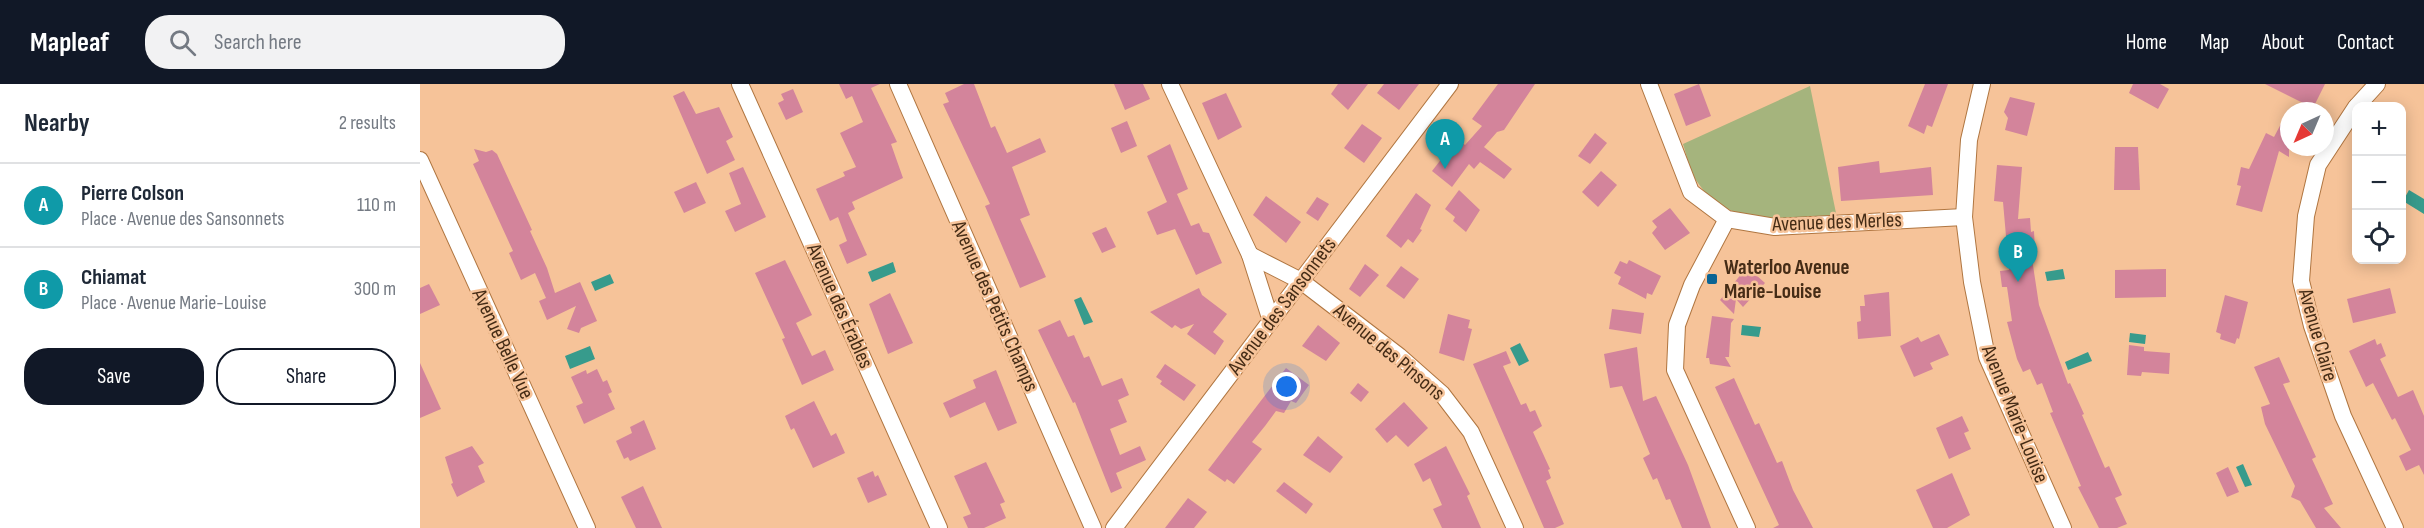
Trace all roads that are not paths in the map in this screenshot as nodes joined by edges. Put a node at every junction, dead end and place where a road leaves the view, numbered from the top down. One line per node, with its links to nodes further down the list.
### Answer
1 (740, 84): 17 (street, Avenue des Érables)
2 (898, 84): 18 (street, Avenue des Petits Champs)
3 (1170, 84): 13 (street)
4 (1450, 84): 14 (street, Avenue des Sansonnets)
5 (1649, 84): 12 (street, Avenue des Merles)
6 (1982, 84): 11 (street, Avenue Marie-Louise)
7 (2377, 84): 8 (street, Avenue Claire)
8 (2361, 102)
9 (2352, 114): 23 (street, Avenue Claire)
10 (420, 160): 16 (street, Avenue Belle Vue)
11 (1964, 217): 12 (street, Avenue des Merles); 22 (street, Avenue Marie-Louise)
12 (1726, 219): 21 (street)
13 (1250, 255): 14 (street, Avenue des Pinsons); 15 (street)
14 (1301, 281): 15 (street, Avenue des Sansonnets); 20 (street, Avenue des Pinsons)
15 (1271, 321): 19 (street, Avenue des Sansonnets)
16 (587, 528)
17 (939, 528)
18 (1093, 528)
19 (1114, 528)
20 (1515, 528)
21 (1747, 528)
22 (2063, 528)
23 (2395, 528)

